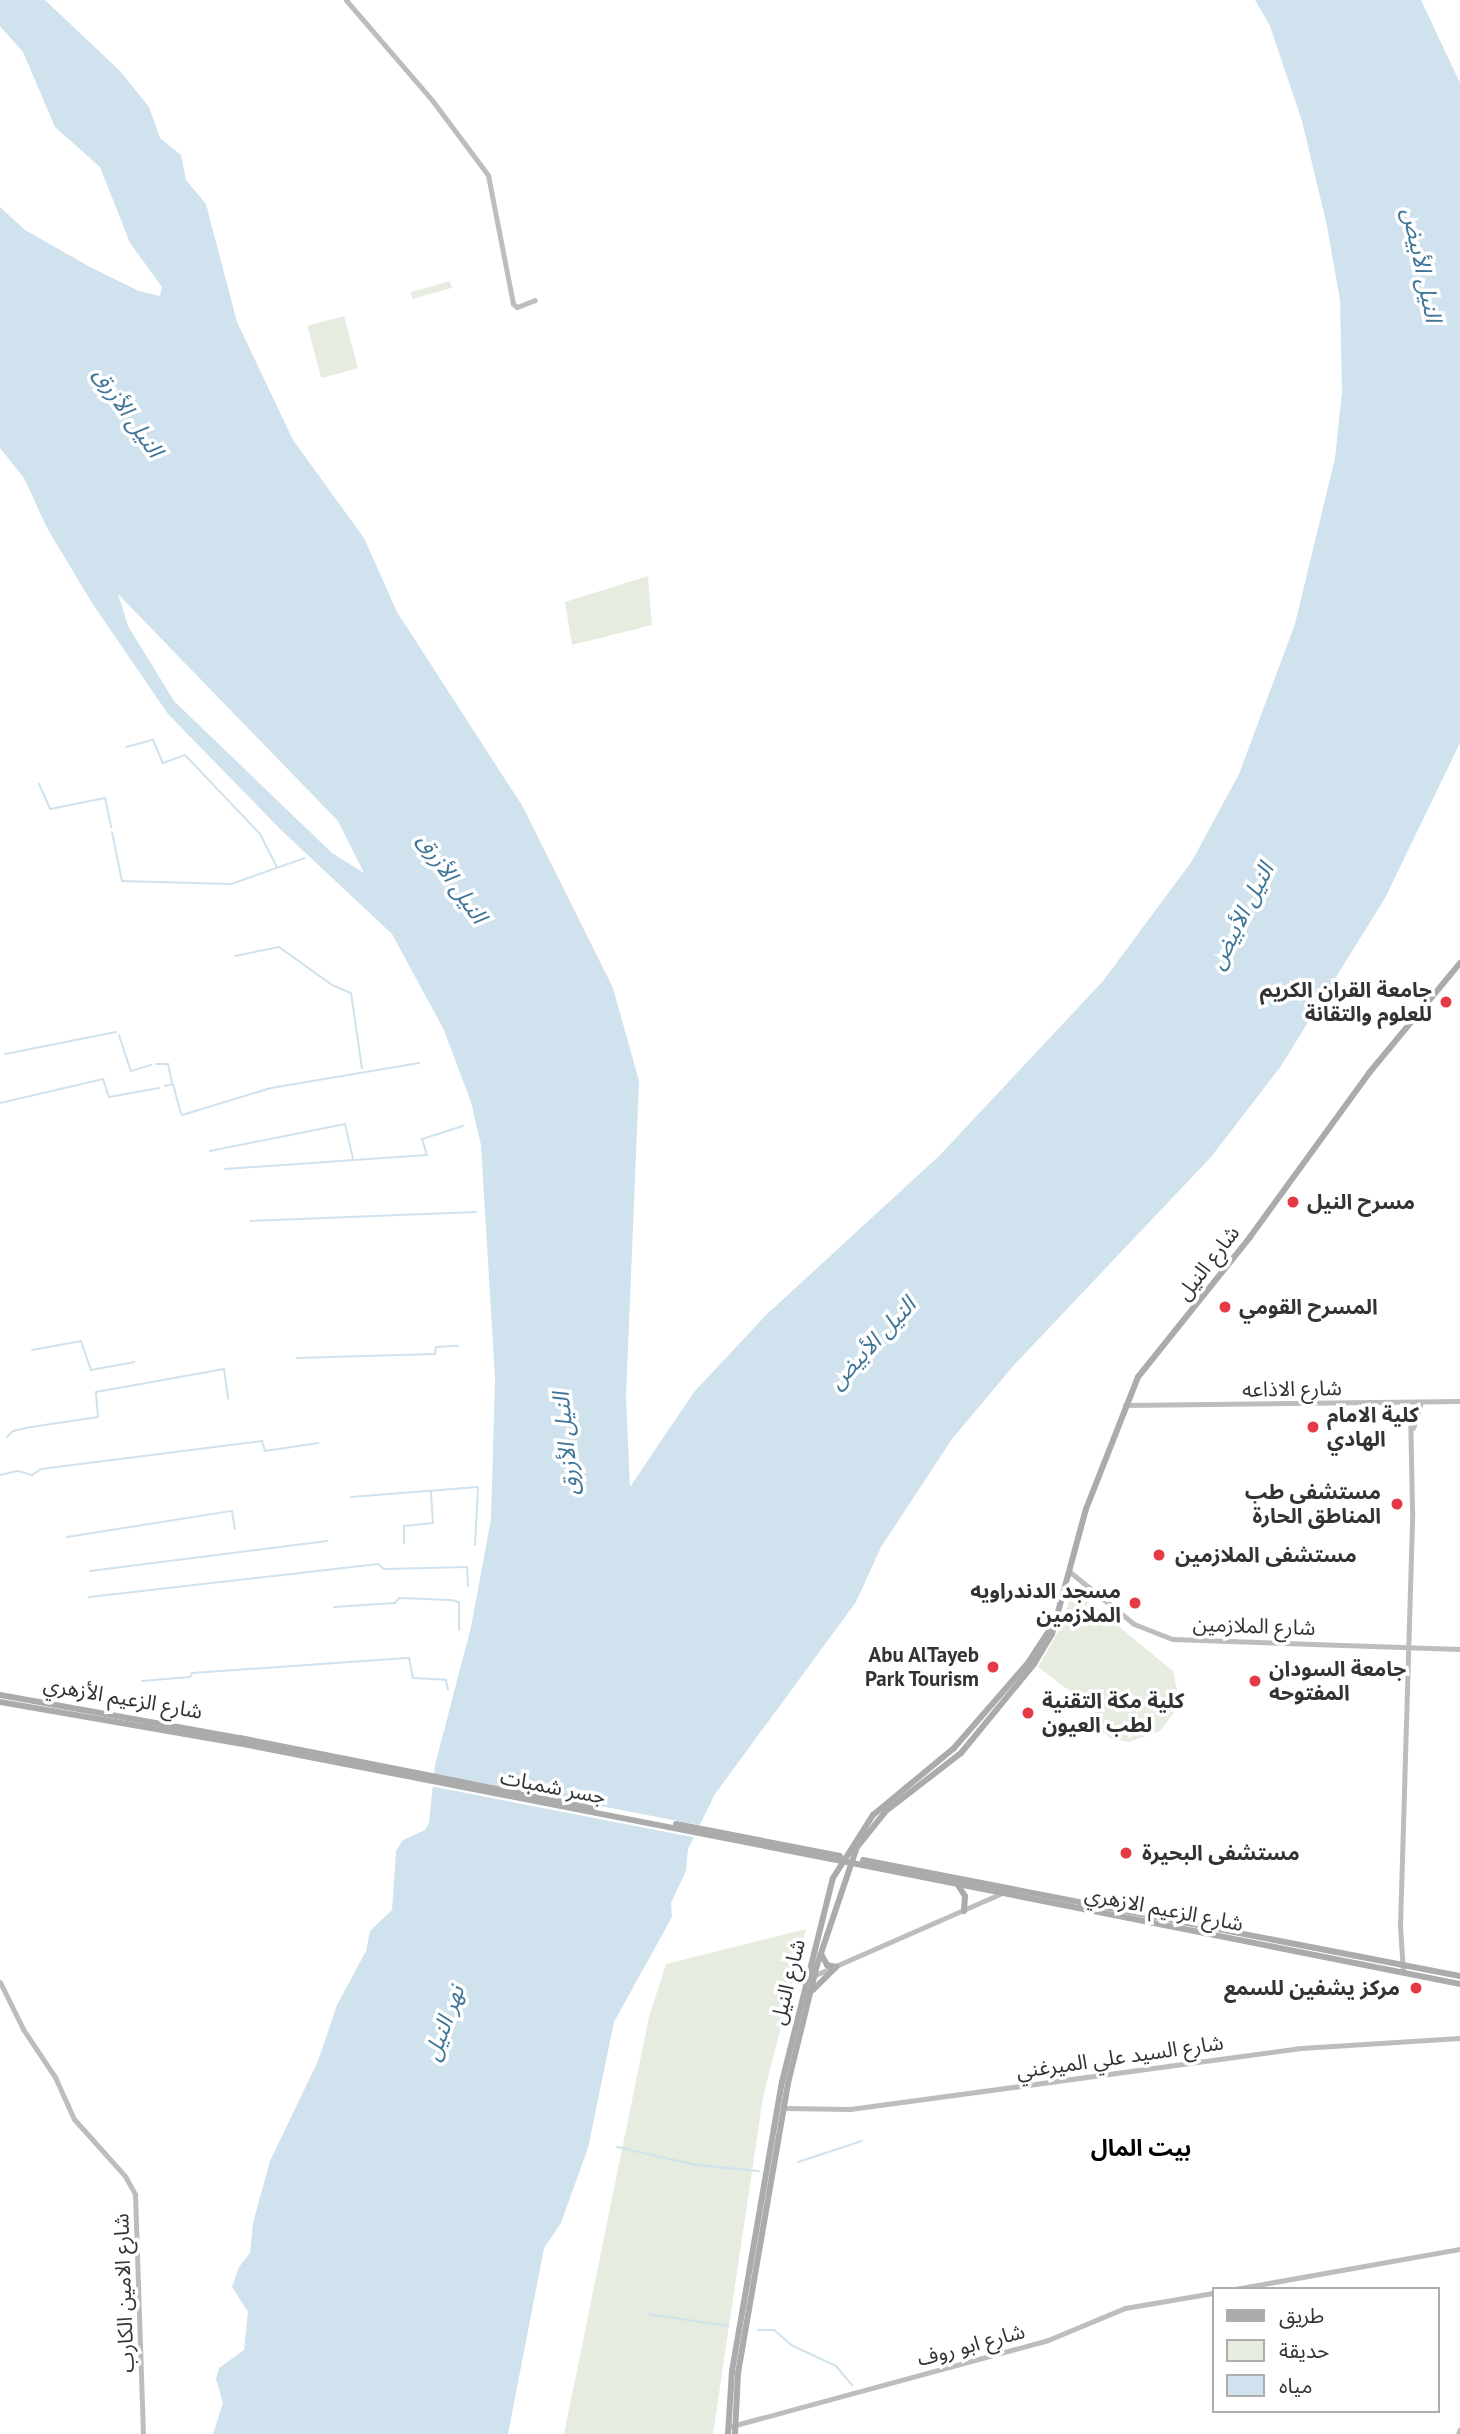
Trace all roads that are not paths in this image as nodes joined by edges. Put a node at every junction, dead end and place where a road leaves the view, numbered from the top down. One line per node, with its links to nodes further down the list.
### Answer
1 (346, 0): 2 (street)
2 (535, 300)
3 (1460, 964): 7 (main road, شارع النيل)
4 (1460, 1401): 6 (street, شارع الاذاعه)
5 (1403, 1402): 6 (street, شارع الاذاعه); 7 (street, شارع الاذاعه); 8 (street)
6 (1421, 1402): 8 (street)
7 (1125, 1405): 9 (main road, شارع النيل)
8 (1411, 1435): 11 (street)
9 (1070, 1572): 10 (main road, شارع النيل); 11 (street, شارع الملازمين)
10 (1055, 1621): 24 (main road, شارع النيل); 28 (main road, شارع النيل)
11 (1409, 1648): 12 (street, شارع الملازمين); 14 (street); 15 (street)
12 (1419, 1648): 13 (street, شارع الملازمين); 14 (street)
13 (1460, 1649)
14 (1410, 1657): 15 (street)
15 (1408, 1677): 26 (street)
16 (0, 1695): 18 (main road, شارع الزعيم الأزهري)
17 (0, 1702): 18 (main road, شارع الزعيم الأزهري)
18 (239, 1741): 19 (main road, جسر شمبات, bridge)
19 (862, 1863): 20 (main road, شارع الزعيم الازهري); 23 (main road, شارع الزعيم الازهري)
20 (958, 1885): 21 (main road, شارع الزعيم الازهري); 22 (main road)
21 (1000, 1894): 22 (street); 23 (main road, شارع الزعيم الازهري)
22 (964, 1911): 25 (street)
23 (1117, 1913): 26 (main road, شارع الزعيم الازهري); 26 (main road, شارع الزعيم الازهري)
24 (821, 1953): 25 (main road); 28 (main road, شارع النيل)
25 (836, 1967): 28 (street); 31 (main road)
26 (1401, 1968): 27 (main road, شارع الزعيم الازهري); 30 (main road, شارع الزعيم الازهري)
27 (1460, 1976)
28 (810, 1977): 31 (main road, شارع النيل); 38 (main road, شارع النيل)
29 (0, 1982): 39 (street, شارع الامين الكارب)
30 (1460, 1984)
31 (810, 1995): 33 (main road, شارع النيل)
32 (1460, 2038): 33 (street, شارع السيد علي الميرغني)
33 (784, 2108): 38 (main road, شارع النيل)
34 (1460, 2249): 35 (street)
35 (1247, 2287)
36 (1212, 2292): 38 (street, شارع ابو روف)
37 (1460, 2429): 40 (street)
38 (731, 2430)
39 (144, 2434)
40 (1458, 2434)

